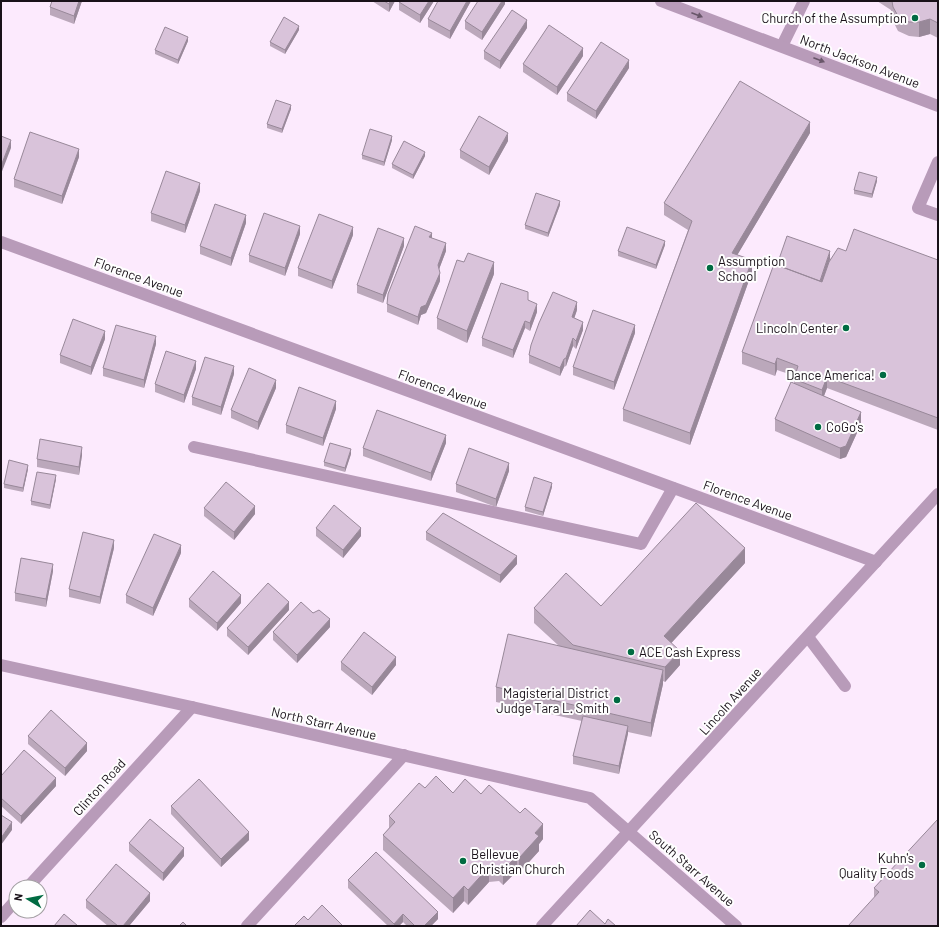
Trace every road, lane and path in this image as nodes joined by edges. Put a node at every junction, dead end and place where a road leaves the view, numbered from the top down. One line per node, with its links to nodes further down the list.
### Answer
1 (661, 1): 3 (street, North Jackson Avenue, one-way to 3)
2 (804, 1): 3 (street)
3 (782, 46): 4 (street, North Jackson Avenue, one-way to 4)
4 (938, 106)
5 (938, 162): 6 (street)
6 (938, 215)
7 (1, 242): 9 (street, Florence Avenue)
8 (194, 447): 9 (street)
9 (673, 488): 11 (street, Florence Avenue)
10 (938, 494): 11 (street, Lincoln Avenue)
11 (876, 562): 12 (street, Lincoln Avenue)
12 (808, 637): 14 (street); 17 (street, Lincoln Avenue)
13 (1, 665): 15 (street, North Starr Avenue)
14 (845, 686)
15 (192, 706): 16 (street, North Starr Avenue); 18 (street, Clinton Road)
16 (404, 755): 17 (street, North Starr Avenue); 21 (street)
17 (630, 832): 22 (street, Lincoln Avenue); 23 (street, South Starr Avenue)
18 (35, 879)
19 (8, 909): 20 (street)
20 (1, 917)
21 (247, 926)
22 (542, 926)
23 (736, 926)

